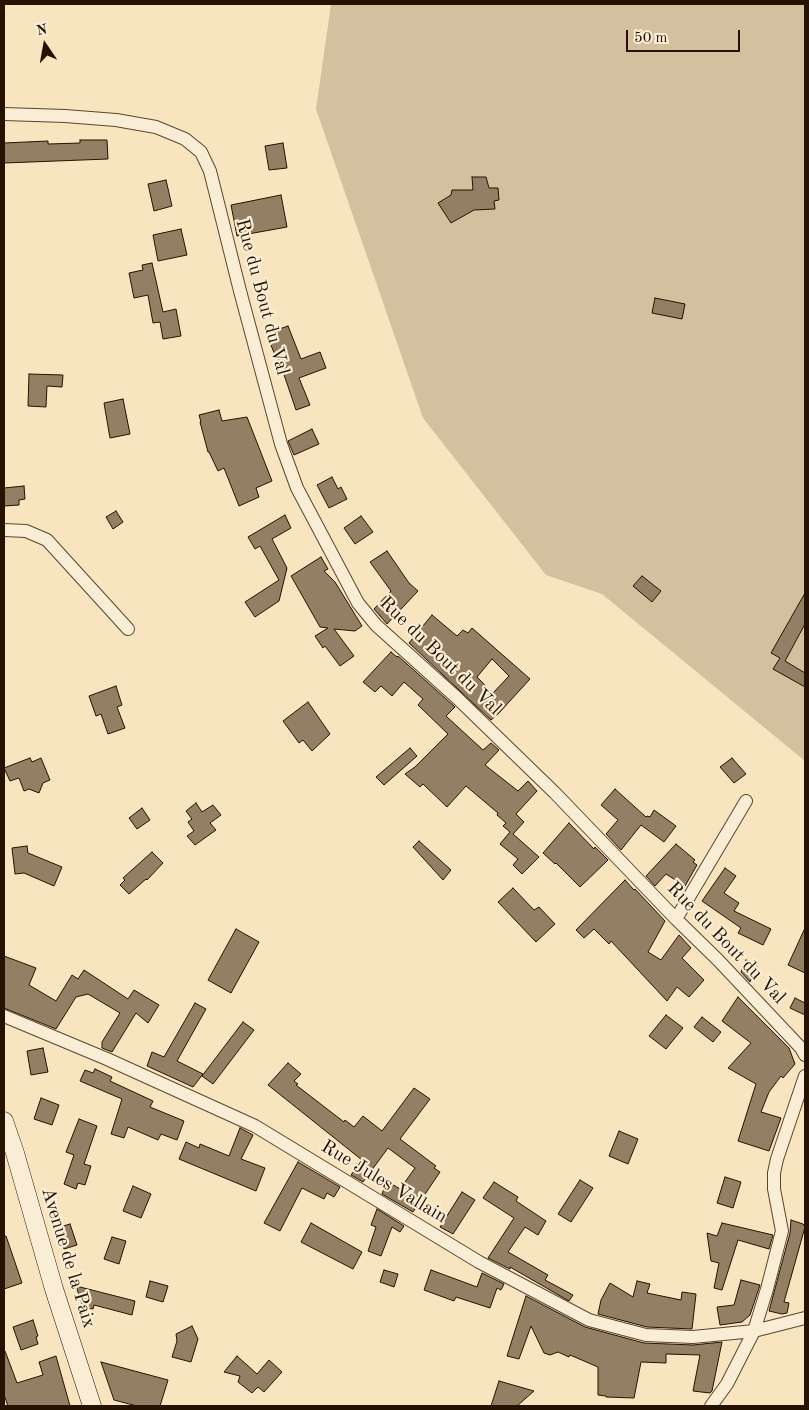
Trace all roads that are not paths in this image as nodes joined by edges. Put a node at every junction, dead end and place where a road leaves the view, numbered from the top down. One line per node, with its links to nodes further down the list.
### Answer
1 (4, 114): 5 (street, Rue du Bout du Val)
2 (4, 530): 3 (street)
3 (128, 629)
4 (746, 801): 5 (street)
5 (676, 919): 7 (street, Rue du Bout du Val)
6 (4, 1016): 11 (street, Rue Jules Vallain)
7 (805, 1055)
8 (805, 1076): 11 (street)
9 (4, 1121): 12 (main road, Avenue de la Paix)
10 (805, 1318): 11 (street, Rue Jules Vallain)
11 (754, 1331): 13 (street)
12 (92, 1406)
13 (711, 1406)

